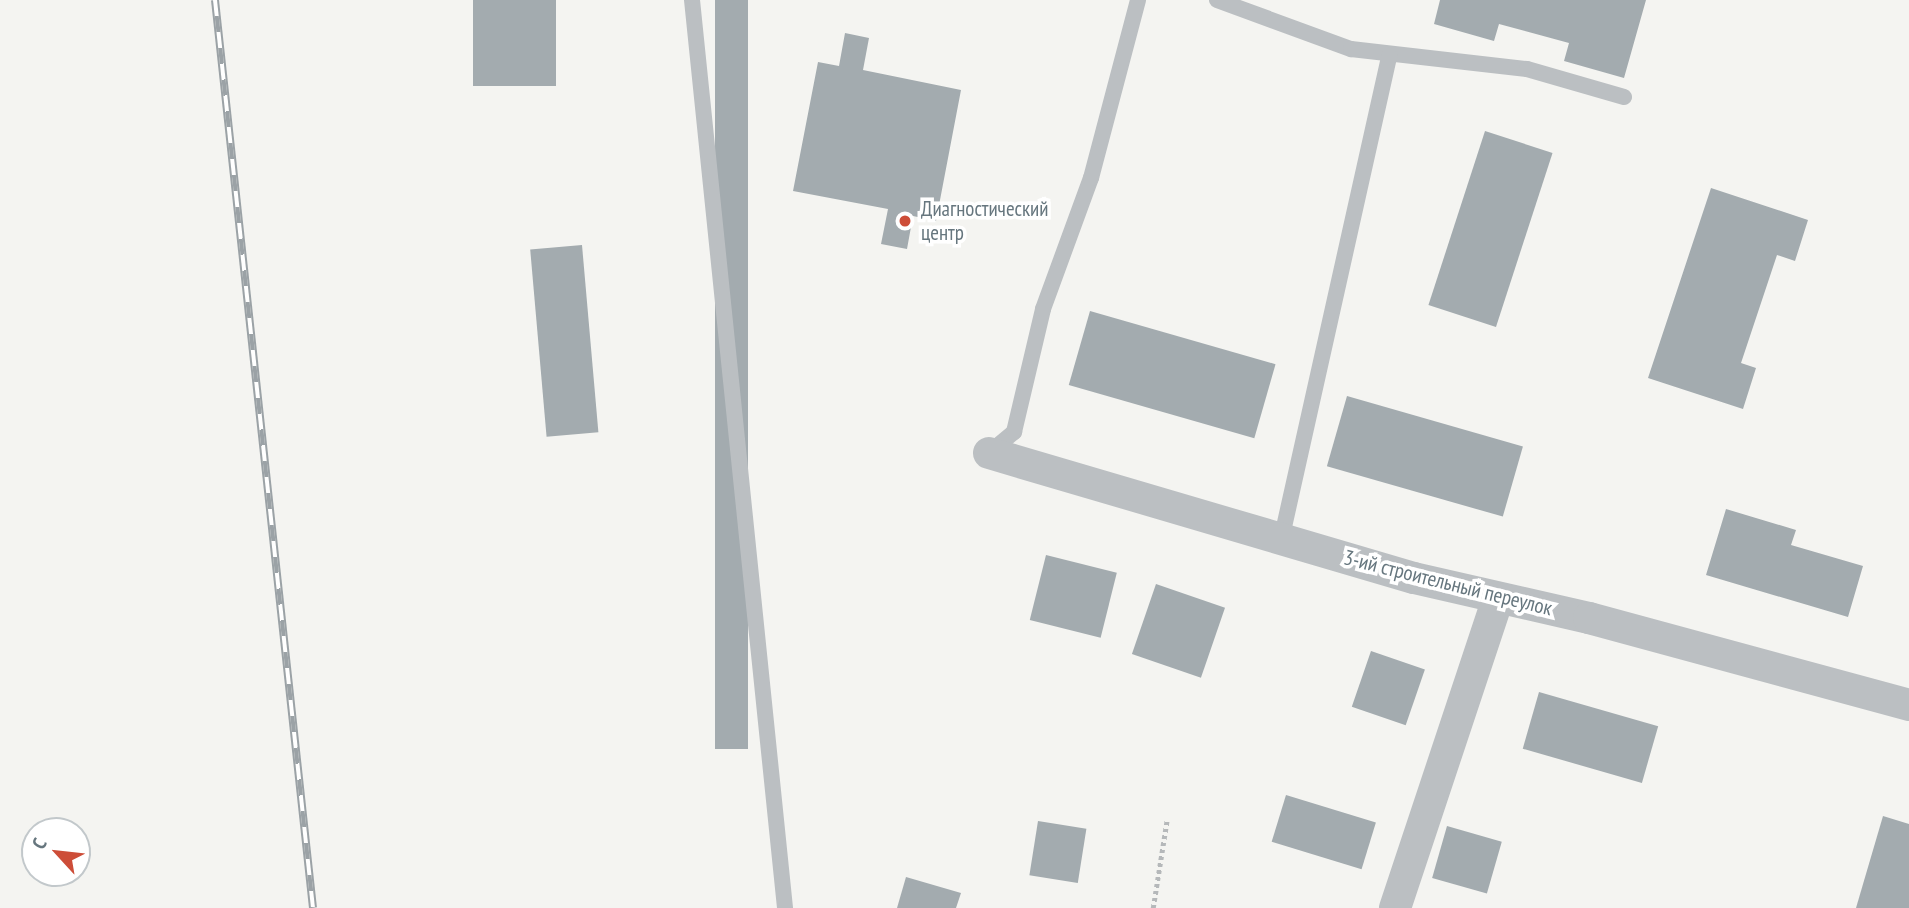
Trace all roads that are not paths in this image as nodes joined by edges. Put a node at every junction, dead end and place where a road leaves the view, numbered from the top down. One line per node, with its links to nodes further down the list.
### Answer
1 (692, 0): 10 (lane)
2 (1138, 0): 6 (lane)
3 (1217, 0): 4 (lane)
4 (1389, 56): 5 (lane); 7 (lane)
5 (1623, 97)
6 (989, 453): 7 (street, 3-ий строительный переулок)
7 (1282, 536): 8 (street, 3-ий строительный переулок)
8 (1497, 599): 9 (street, 3-ий строительный переулок); 11 (street)
9 (1909, 705)
10 (785, 908)
11 (1395, 908)

